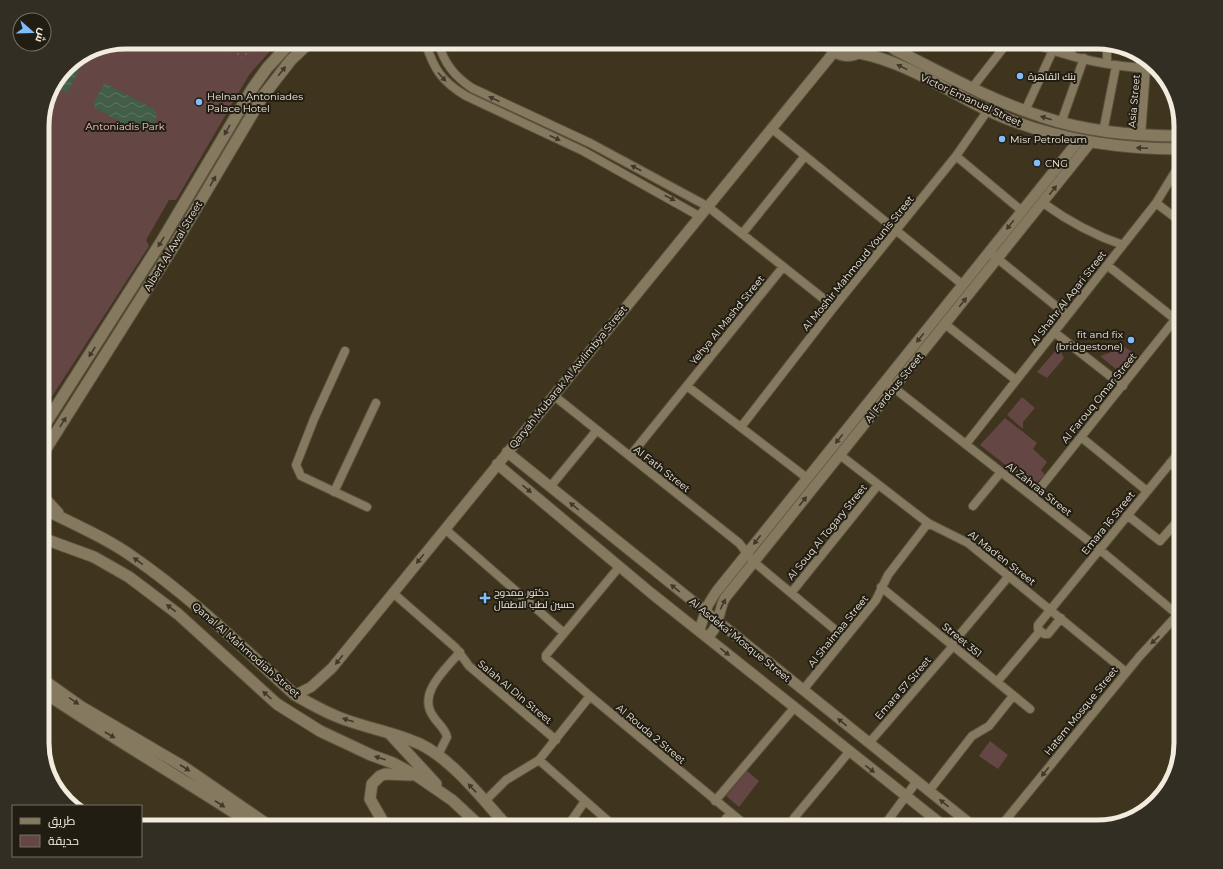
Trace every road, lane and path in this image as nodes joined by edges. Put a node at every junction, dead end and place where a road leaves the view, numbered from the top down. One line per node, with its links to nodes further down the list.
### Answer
1 (285, 49): 35 (main road, Albert Al Awal Street, one-way to 35)
2 (303, 49): 37 (main road, Albert Al Awal Street, one-way to 2)
3 (427, 49): 26 (street, one-way to 26)
4 (441, 49): 23 (street, one-way to 4)
5 (832, 49): 13 (main road)
6 (864, 49): 14 (main road)
7 (894, 49): 22 (main road, Victor Emanuel Street)
8 (1003, 49): 22 (street)
9 (1050, 49): 11 (street)
10 (1071, 49): 15 (street)
11 (1053, 50): 15 (street); 25 (street)
12 (1107, 50): 18 (street)
13 (834, 52): 14 (main road, Victor Emanuel Street); 28 (street, Qaryah Mubarak Al Awlimbya Street)
14 (859, 54): 24 (main road, Victor Emanuel Street, one-way to 14)
15 (1071, 55): 16 (street)
16 (1084, 58): 18 (street); 27 (street)
17 (1142, 63): 20 (street, Asia Street)
18 (1107, 64): 19 (street)
19 (1116, 66): 20 (street); 29 (street)
20 (1143, 68): 21 (street); 30 (street, Asia Street)
21 (1148, 68)
22 (972, 88): 25 (main road, Victor Emanuel Street)
23 (508, 105): 26 (street); 43 (street, one-way to 23)
24 (988, 110): 32 (main road, Victor Emanuel Street); 39 (street, Al Moshir Mahmoud Younis Street)
25 (1025, 111): 27 (main road, Victor Emanuel Street, one-way to 25)
26 (505, 114): 45 (street, one-way to 45)
27 (1064, 124): 29 (main road, Victor Emanuel Street); 32 (main road)
28 (771, 128): 38 (street); 43 (street, Qaryah Mubarak Al Awlimbya Street)
29 (1102, 132): 30 (main road, Victor Emanuel Street)
30 (1141, 136): 31 (main road, Victor Emanuel Street)
31 (1174, 136)
32 (1062, 137): 33 (main road, Victor Emanuel Street)
33 (1078, 140): 34 (main road, Victor Emanuel Street); 44 (street, Al Fardous Street)
34 (1090, 143): 36 (main road, Victor Emanuel Street, one-way to 34); 41 (street, Al Fardous Street, one-way to 34)
35 (218, 146): 37 (main road); 55 (main road, Albert Al Awal Street, one-way to 55)
36 (1174, 149)
37 (230, 152): 57 (main road, Albert Al Awal Street, one-way to 37)
38 (805, 156): 47 (street); 48 (street)
39 (956, 156): 44 (street); 47 (street, Al Moshir Mahmoud Younis Street)
40 (1174, 173): 42 (street, Al Shahr Al Aqari Street)
41 (1043, 203): 49 (street); 51 (street, Al Fardous Street)
42 (1156, 203): 46 (street); 49 (street, Al Shahr Al Aqari Street)
43 (707, 206): 45 (street, Qaryah Mubarak Al Awlimbya Street); 48 (street)
44 (1022, 210): 50 (street, Al Fardous Street, one-way to 50)
45 (699, 216): 69 (street, Qaryah Mubarak Al Awlimbya Street)
46 (1174, 217)
47 (896, 230): 54 (street); 56 (street, Al Moshir Mahmoud Younis Street)
48 (742, 234): 53 (street)
49 (1123, 245): 52 (street, Al Shahr Al Aqari Street)
50 (989, 252): 51 (street); 54 (street, Al Fardous Street)
51 (998, 259): 58 (street); 61 (street, Al Fardous Street, one-way to 51)
52 (1107, 264): 58 (street, Al Shahr Al Aqari Street); 59 (street)
53 (783, 267): 56 (street); 66 (street, Yehya Al Mashd Street)
54 (963, 285): 65 (street, Al Fardous Street, one-way to 65)
55 (122, 305): 57 (main road); 71 (main road, Albert Al Awal Street, one-way to 71)
56 (834, 307): 72 (street, Al Moshir Mahmoud Younis Street)
57 (133, 312): 75 (main road, Albert Al Awal Street, one-way to 57)
58 (1067, 315): 62 (street, Al Shahr Al Aqari Street)
59 (1174, 318)
60 (1174, 320): 67 (street, Al Farouq Omar Street)
61 (945, 324): 64 (street); 68 (street, Al Fardous Street)
62 (1054, 332): 64 (street, Al Shahr Al Aqari Street); 67 (street)
63 (345, 351): 89 (street)
64 (1016, 380): 76 (street, Al Shahr Al Aqari Street)
65 (885, 381): 68 (street, Al Zahraa Street); 85 (street, Al Fardous Street, one-way to 85)
66 (687, 386): 72 (street); 79 (street, Yehya Al Mashd Street)
67 (1123, 386): 74 (street, Al Farouq Omar Street)
68 (894, 388): 76 (street, Al Zahraa Street); 78 (street, Al Fardous Street)
69 (553, 395): 73 (street, Al Fath Street); 77 (street, Qaryah Mubarak Al Awlimbya Street)
70 (376, 403): 89 (street)
71 (49, 418)
72 (741, 427): 85 (street)
73 (597, 430): 79 (street, Al Fath Street); 87 (street)
74 (1081, 437): 88 (street); 90 (street, Al Farouq Omar Street)
75 (49, 444)
76 (966, 444): 84 (street, Al Zahraa Street)
77 (507, 452): 82 (street, Qaryah Mubarak Al Awlimbya Street); 87 (street, Al Asdeka' Mosque Street)
78 (840, 455): 86 (street, Al Mad'en Street); 103 (street, Al Fardous Street, one-way to 78)
79 (630, 456): 102 (street, Al Fath Street)
80 (1174, 458): 81 (street, Emara 16 Street)
81 (1170, 463): 83 (street); 88 (street, Emara 16 Street)
82 (498, 464): 99 (street, Qaryah Mubarak Al Awlimbya Street); 104 (street, Al Asdeka' Mosque Street, one-way to 104)
83 (1174, 466)
84 (1001, 472): 90 (street, Al Zahraa Street); 92 (street)
85 (807, 478): 102 (street, Al Fardous Street, one-way to 102)
86 (878, 485): 97 (street, Al Mad'en Street); 108 (street, Al Souq Al Togary Street)
87 (550, 487): 111 (street, Al Asdeka' Mosque Street, one-way to 87)
88 (1147, 490): 95 (street, Emara 16 Street)
89 (334, 492): 93 (street)
90 (1033, 497): 101 (street, Al Zahraa Street)
91 (49, 503): 96 (main road)
92 (974, 506)
93 (367, 507)
94 (49, 512): 96 (main road, Qanal Al Mahmodiah Street)
95 (1127, 515): 98 (street); 101 (street, Emara 16 Street)
96 (66, 520): 125 (main road, Qanal Al Mahmodiah Street, one-way to 96)
97 (928, 523): 105 (street, Al Mad'en Street); 106 (street, Al Shaimaa Street)
98 (1174, 526)
99 (445, 529): 107 (street, Qaryah Mubarak Al Awlimbya Street, one-way to 107); 116 (street)
100 (49, 541): 137 (main road, Qanal Al Mahmodiah Street, one-way to 100)
101 (1099, 550): 109 (street, Al Zahraa Street); 110 (street, Emara 16 Street)
102 (748, 552): 103 (street, Al Fath Street); 111 (street, Al Fardous Street)
103 (754, 562): 108 (street); 114 (street, Al Fardous Street, one-way to 103)
104 (620, 566): 116 (street); 117 (street, Al Asdeka' Mosque Street)
105 (1009, 576): 110 (street, Al Mad'en Street); 119 (street, Emara 57 Street)
106 (881, 587): 118 (street, Al Shaimaa Street); 119 (street, Street 351)
107 (393, 592): 120 (street, Salah Al Din Street); 125 (street, Qaryah Mubarak Al Awlimbya Street, one-way to 125)
108 (791, 592): 118 (street)
109 (1174, 609)
110 (1050, 610): 112 (street, Al Mad'en Street); 115 (street, Emara 16 Street)
111 (706, 612): 114 (street, Al Asdeka' Mosque Street); 117 (street, Al Fardous Street)
112 (1061, 618): 115 (street); 121 (street, Al Mad'en Street)
113 (1174, 619): 121 (street, Hatem Mosque Street, one-way to 121)
114 (717, 622): 117 (street, Al Fardous Street); 124 (street, Al Asdeka' Mosque Street)
115 (1040, 631): 122 (street)
116 (564, 633): 127 (street, Al Rouda 2 Street)
117 (703, 634): 129 (street, Al Asdeka' Mosque Street, one-way to 129)
118 (845, 638): 124 (street, Al Shaimaa Street)
119 (952, 645): 122 (street, Street 351); 133 (street, Emara 57 Street)
120 (460, 652): 132 (street, Salah Al Din Street); 135 (street)
121 (1126, 672): 159 (street, Hatem Mosque Street, one-way to 159)
122 (997, 682): 128 (street, Street 351)
123 (49, 684): 147 (main road, one-way to 147)
124 (803, 690): 133 (street, Al Asdeka' Mosque Street, one-way to 124)
125 (296, 695): 131 (main road, Qanal Al Mahmodiah Street, one-way to 125)
126 (49, 696): 146 (main road, one-way to 146)
127 (590, 696): 132 (street); 144 (street, Al Rouda 2 Street)
128 (1013, 696): 130 (street, Street 351); 139 (street)
129 (794, 708): 134 (street, Al Asdeka' Mosque Street); 144 (street)
130 (1030, 709)
131 (390, 733): 135 (main road, Qanal Al Mahmodiah Street); 141 (main road)
132 (556, 740): 136 (street)
133 (869, 743): 138 (street, Al Asdeka' Mosque Street)
134 (849, 752): 140 (street, Al Asdeka' Mosque Street, one-way to 140); 155 (street)
135 (438, 755): 142 (main road, Qanal Al Mahmodiah Street, one-way to 135)
136 (539, 760): 142 (street); 143 (street)
137 (417, 776): 141 (main road, Qanal Al Mahmodiah Street); 148 (main road)
138 (917, 781): 139 (street, Al Asdeka' Mosque Street); 140 (street)
139 (929, 791): 158 (street, Al Asdeka' Mosque Street, one-way to 139)
140 (906, 796): 156 (street); 157 (street, Al Asdeka' Mosque Street)
141 (452, 800): 149 (main road, Qanal Al Mahmodiah Street)
142 (484, 801): 150 (main road, Qanal Al Mahmodiah Street)
143 (585, 801): 151 (street); 152 (street)
144 (715, 801): 145 (street, Al Rouda 2 Street)
145 (730, 813): 153 (street); 154 (street, Al Rouda 2 Street)
146 (245, 820)
147 (261, 820)
148 (382, 820)
149 (473, 820)
150 (502, 820)
151 (572, 820)
152 (607, 820)
153 (725, 820)
154 (739, 820)
155 (793, 820)
156 (888, 820)
157 (936, 820)
158 (965, 820)
159 (1006, 820)

